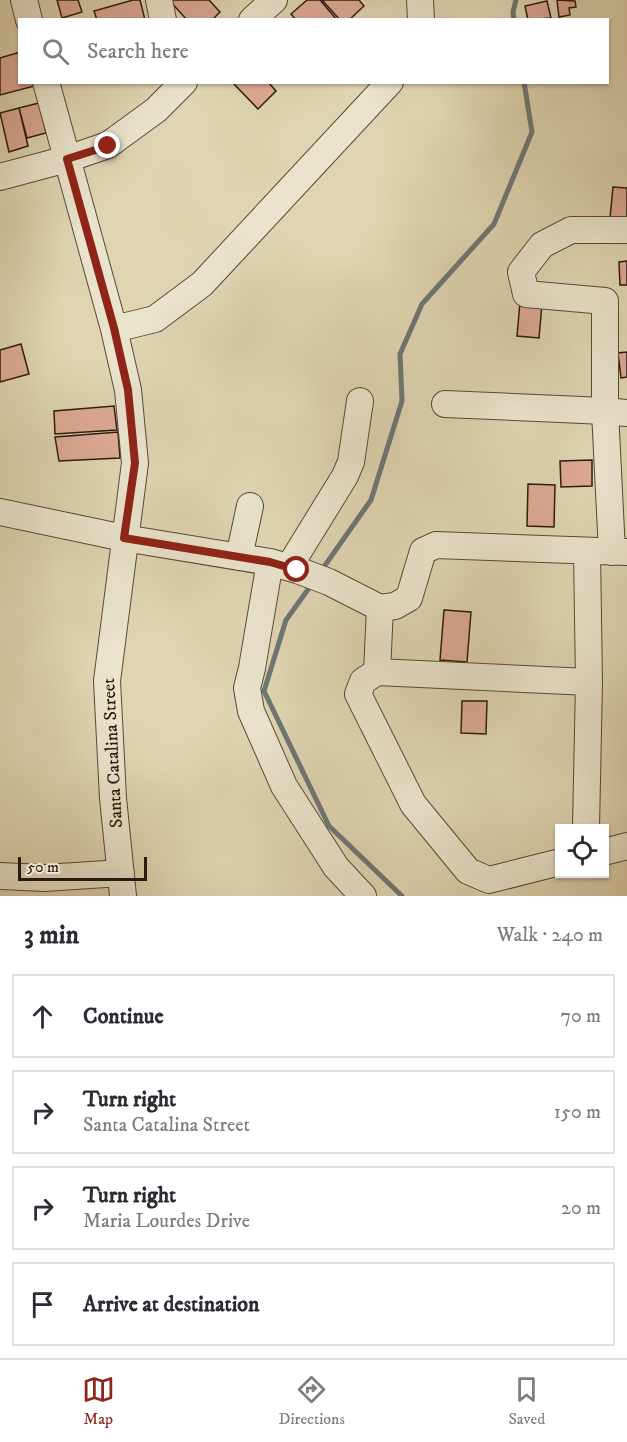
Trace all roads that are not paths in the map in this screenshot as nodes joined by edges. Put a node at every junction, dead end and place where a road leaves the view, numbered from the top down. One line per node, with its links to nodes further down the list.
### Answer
1 (24, 0): 5 (street)
2 (159, 0): 6 (street)
3 (274, 0): 7 (street)
4 (420, 0): 8 (street)
5 (28, 18)
6 (163, 18)
7 (254, 18)
8 (421, 18)
9 (47, 84): 12 (street, Santa Catalina Street)
10 (182, 84): 12 (street)
11 (388, 84): 15 (street)
12 (67, 159): 13 (street); 15 (street, Santa Catalina Street)
13 (0, 177)
14 (627, 230): 18 (street)
15 (114, 328): 21 (street, Santa Catalina Street)
16 (360, 401): 24 (street)
17 (445, 405): 18 (street)
18 (616, 412): 22 (street)
19 (250, 506): 23 (street)
20 (0, 512): 21 (street)
21 (124, 538): 23 (street); 33 (street, Santa Catalina Street)
22 (609, 552): 25 (street); 27 (street)
23 (239, 557): 24 (street)
24 (285, 567): 25 (street); 34 (street)
25 (380, 608): 26 (street)
26 (377, 672): 27 (street); 31 (street)
27 (589, 682): 28 (street)
28 (586, 824)
29 (627, 846): 30 (street)
30 (609, 851)
31 (555, 863)
32 (0, 876): 33 (street)
33 (122, 885)
34 (363, 896)

